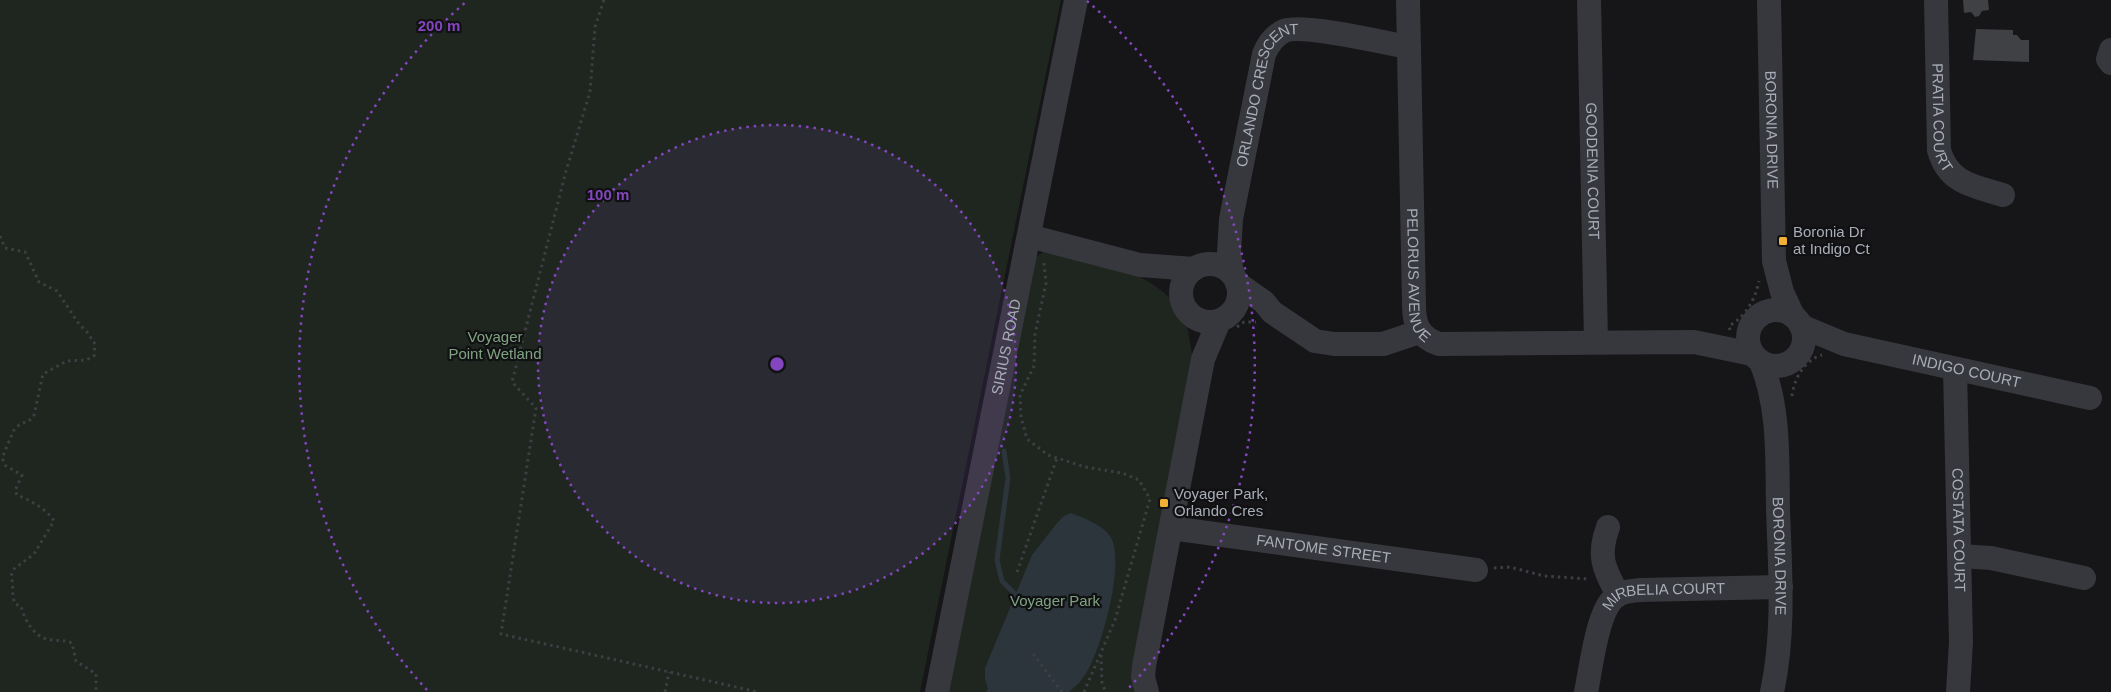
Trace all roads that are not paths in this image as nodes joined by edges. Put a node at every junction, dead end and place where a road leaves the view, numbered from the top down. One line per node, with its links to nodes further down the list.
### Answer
1 (1076, 0): 9 (street, SIRIUS ROAD)
2 (1408, 0): 6 (street, PELORUS AVENUE)
3 (1589, 0): 20 (street, GOODENIA COURT)
4 (1769, 0): 10 (street, BORONIA DRIVE)
5 (1936, 0): 7 (street, PRATIA COURT)
6 (1410, 47): 8 (street, ORLANDO CRESCENT); 19 (street, PELORUS AVENUE)
7 (2003, 195)
8 (1231, 220): 12 (street, ORLANDO CRESCENT); 13 (street, ORLANDO CRESCENT)
9 (1040, 240): 11 (street); 36 (street, SIRIUS ROAD)
10 (1774, 260): 17 (street, BORONIA DRIVE); 18 (street, BORONIA DRIVE)
11 (1140, 265): 12 (street); 14 (street)
12 (1200, 267): 13 (street); 14 (street)
13 (1235, 278): 15 (street); 16 (street)
14 (1187, 306): 16 (street); 25 (street)
15 (1266, 318): 16 (street); 19 (street)
16 (1229, 320): 25 (street)
17 (1756, 320): 18 (street); 21 (street, PELORUS AVENUE); 23 (street)
18 (1797, 321): 22 (street, INDIGO COURT); 24 (street)
19 (1419, 332): 20 (street, PELORUS AVENUE)
20 (1596, 342): 21 (street, PELORUS AVENUE)
21 (1694, 342): 23 (street, PELORUS AVENUE)
22 (1834, 349): 24 (street, INDIGO COURT); 26 (street, INDIGO COURT)
23 (1757, 358): 24 (street); 28 (street, BORONIA DRIVE)
24 (1801, 358): 28 (street, BORONIA DRIVE)
25 (1203, 359): 30 (street)
26 (1955, 369): 27 (street, INDIGO COURT); 31 (street, COSTATA COURT)
27 (2090, 398)
28 (1776, 421): 34 (street, BORONIA DRIVE)
29 (1608, 527): 35 (street)
30 (1171, 528): 32 (street, FANTOME STREET); 37 (street)
31 (1959, 556): 33 (street); 40 (street, COSTATA COURT)
32 (1476, 570)
33 (2084, 578)
34 (1781, 587): 35 (street, MIRBELIA COURT); 39 (street, BORONIA DRIVE)
35 (1618, 594): 38 (street, MIRBELIA COURT)
36 (937, 692)
37 (1146, 692)
38 (1586, 692)
39 (1772, 692)
40 (1958, 692)

